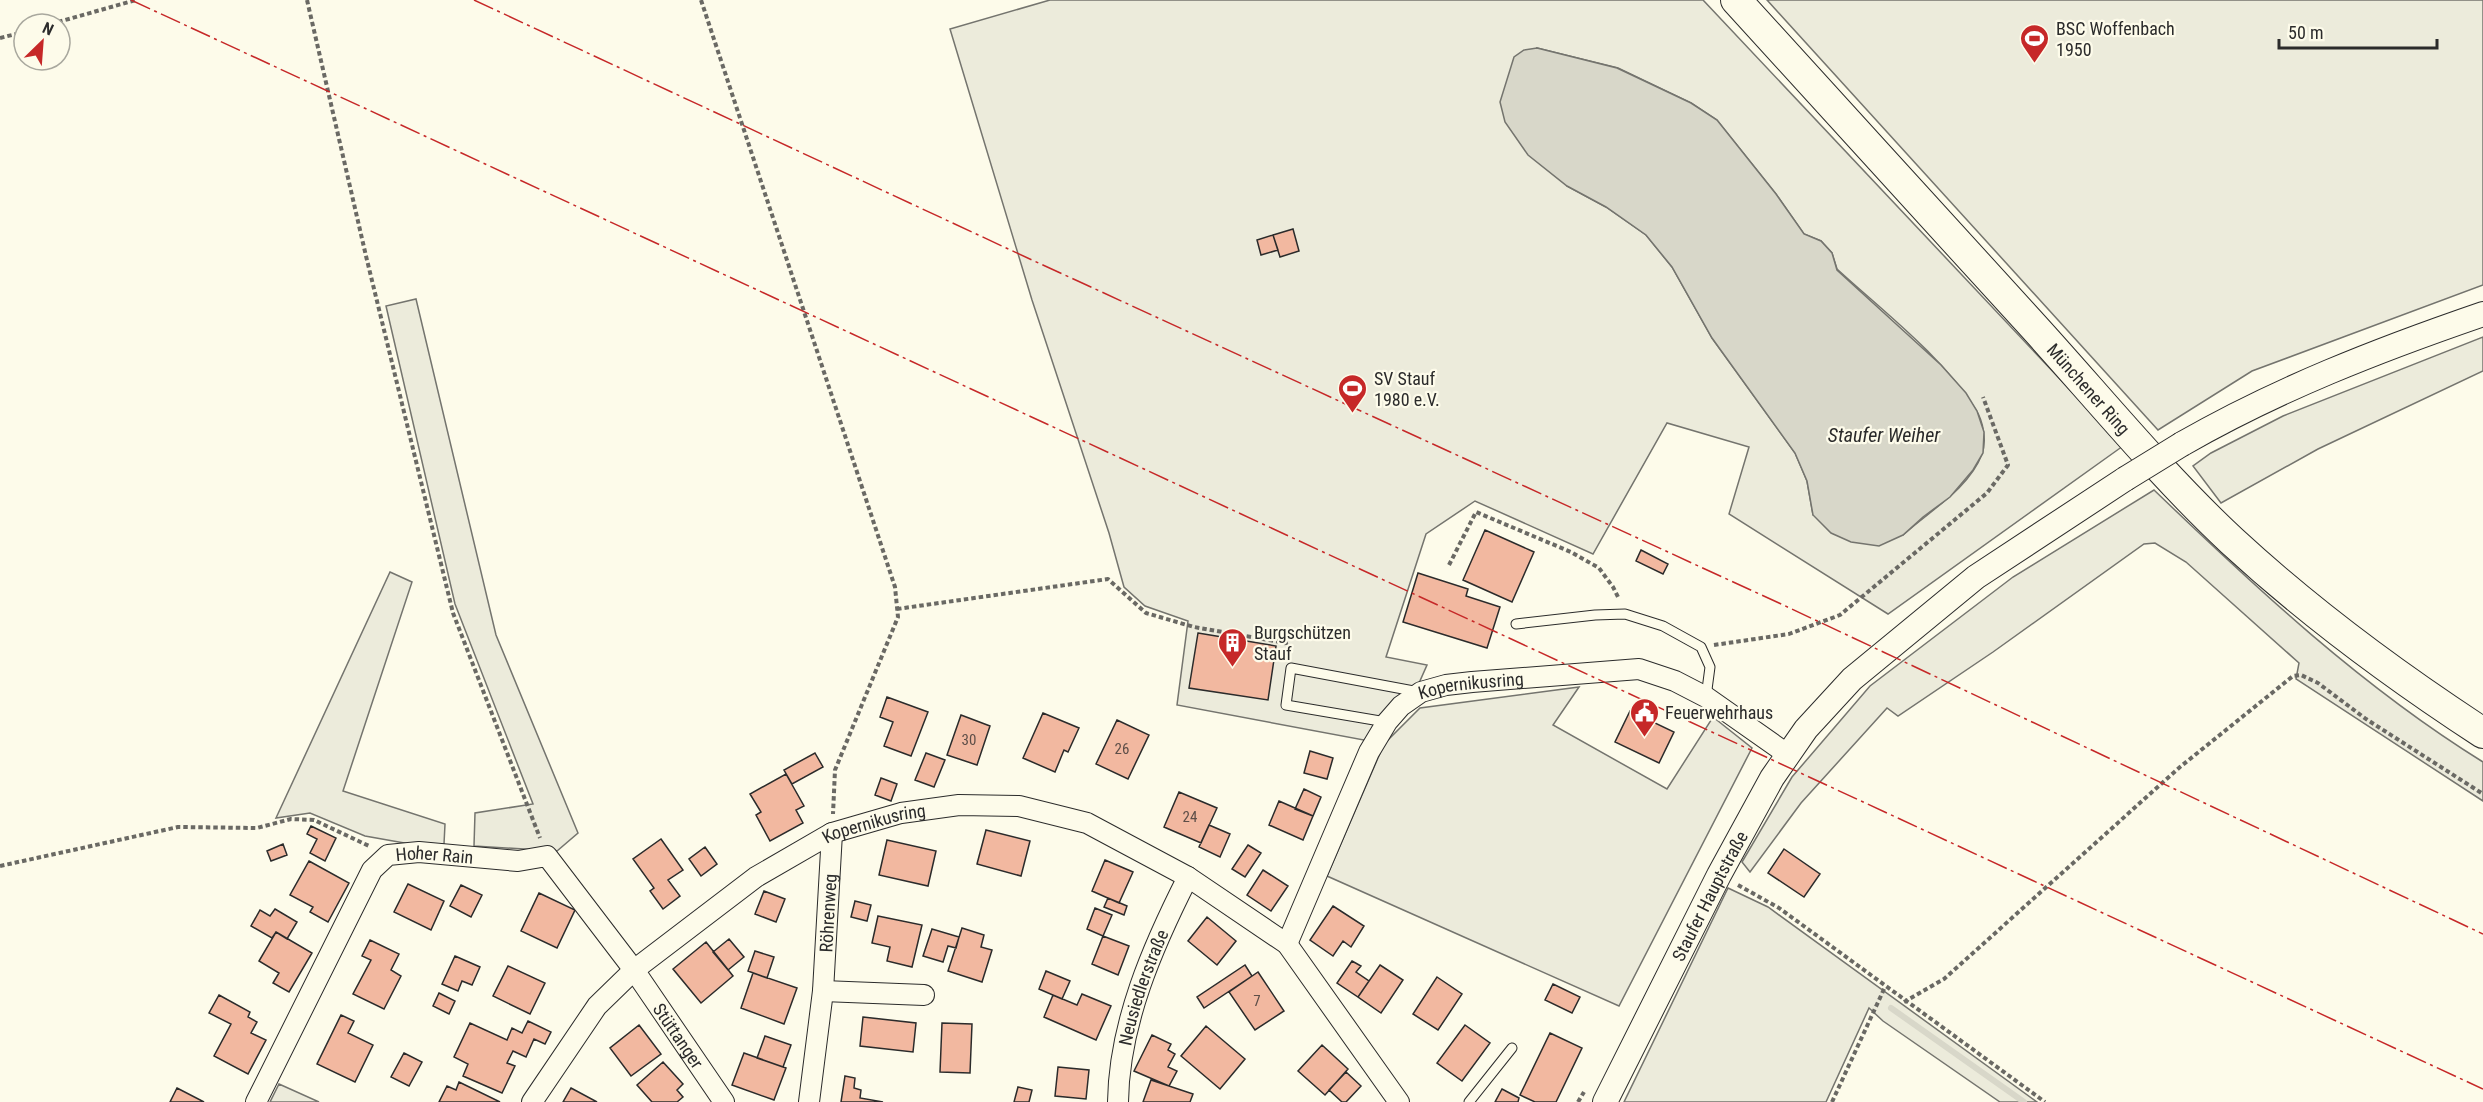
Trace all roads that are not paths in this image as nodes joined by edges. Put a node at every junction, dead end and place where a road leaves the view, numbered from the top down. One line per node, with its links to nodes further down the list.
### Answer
1 (1736, 0): 7 (main road, Münchener Ring)
2 (2483, 314): 8 (street, Staufer Hauptstraße, bridge)
3 (1516, 624): 5 (lane)
4 (1421, 692): 5 (street, Kopernikusring); 6 (street, Kopernikusring); 6 (lane)
5 (1706, 697): 8 (street, Kopernikusring)
6 (1387, 722): 11 (street, Kopernikusring)
7 (2483, 734)
8 (1787, 754): 23 (street, Staufer Hauptstraße)
9 (832, 833): 10 (street, Kopernikusring); 12 (street, Kopernikusring); 13 (street, Röhrenweg)
10 (1188, 877): 11 (street, Kopernikusring); 20 (street, Neusiedlerstraße)
11 (1287, 944): 21 (street, Kopernikusring)
12 (634, 970): 16 (street, Hoher Rain); 17 (street, Kopernikusring); 18 (street, Stüttanger)
13 (823, 991): 14 (street); 19 (street, Röhrenweg)
14 (924, 995)
15 (1512, 1048): 22 (lane)
16 (256, 1102)
17 (532, 1102)
18 (724, 1102)
19 (809, 1102)
20 (1118, 1102)
21 (1399, 1102)
22 (1469, 1102)
23 (1605, 1102)

